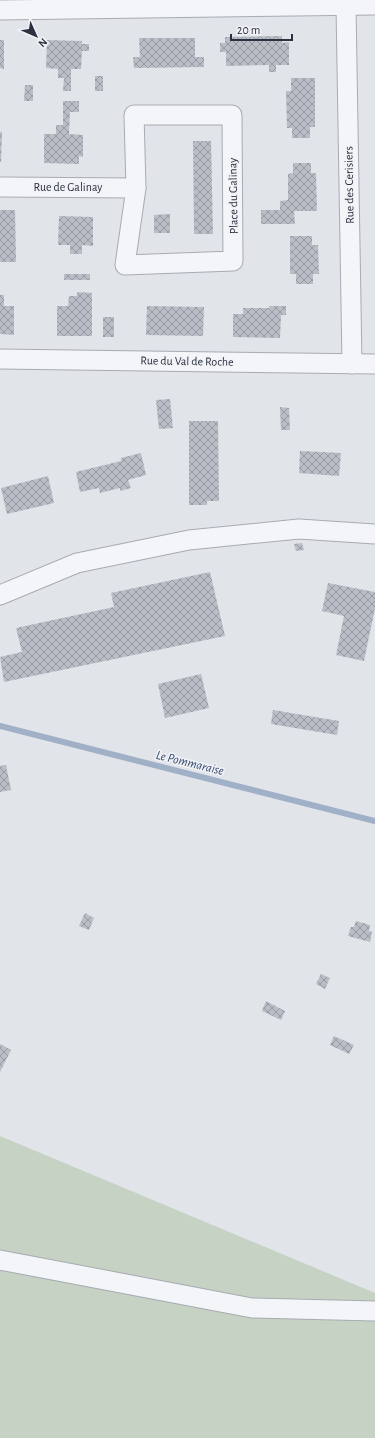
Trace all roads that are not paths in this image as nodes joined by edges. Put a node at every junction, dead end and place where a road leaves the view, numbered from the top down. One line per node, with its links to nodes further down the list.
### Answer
1 (298, 3): 3 (street); 4 (street)
2 (375, 5): 3 (street)
3 (346, 6): 8 (street, Rue des Cerisiers)
4 (0, 10)
5 (0, 187): 6 (street, Rue de Galinay)
6 (136, 188): 6 (street, Place du Galinay)
7 (0, 359): 8 (street, Rue du Val de Roche)
8 (352, 364): 9 (street, Rue du Val de Roche)
9 (375, 364)
10 (375, 534): 11 (street)
11 (0, 595)
12 (0, 1260): 13 (street)
13 (375, 1311)

